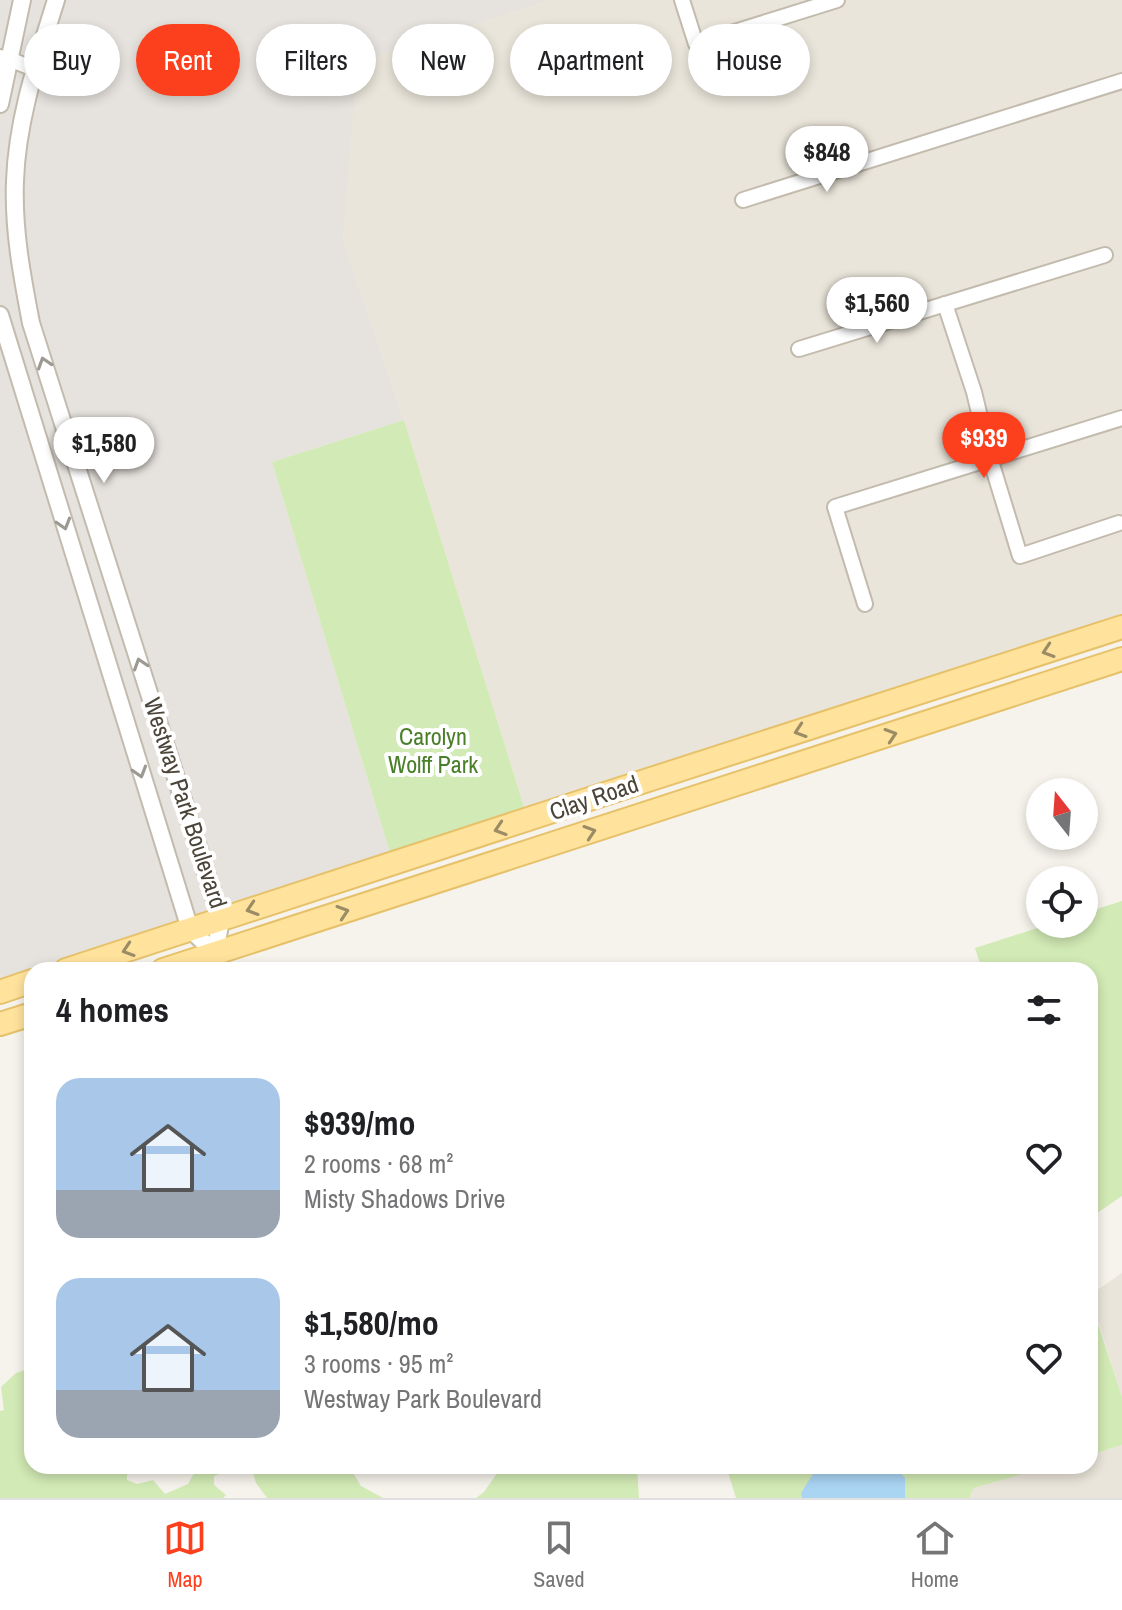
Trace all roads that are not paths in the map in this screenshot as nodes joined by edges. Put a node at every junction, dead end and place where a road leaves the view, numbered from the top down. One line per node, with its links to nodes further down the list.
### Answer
1 (22, 0): 6 (street)
2 (56, 0): 5 (street, Westway Park Boulevard)
3 (682, 0): 4 (street)
4 (837, 0)
5 (48, 24)
6 (4, 58): 7 (street); 10 (street)
7 (24, 65)
8 (1122, 81): 11 (street)
9 (28, 96): 28 (street, Westway Park Boulevard, one-way to 9)
10 (0, 104)
11 (743, 200)
12 (1105, 255): 13 (street)
13 (945, 304): 15 (street); 17 (street)
14 (0, 315): 29 (street, Westway Park Boulevard, one-way to 29)
15 (799, 349)
16 (1122, 418): 17 (street)
17 (990, 458): 18 (street); 19 (street)
18 (1119, 523)
19 (865, 604)
20 (1122, 627): 22 (main road, Clay Road, one-way to 22)
21 (1122, 659): 23 (main road, Clay Road)
22 (932, 688): 23 (main road); 24 (main road, Clay Road, one-way to 24)
23 (942, 718): 25 (main road, Clay Road, one-way to 23)
24 (729, 754): 25 (main road); 26 (main road, Clay Road)
25 (740, 783): 27 (main road, Clay Road, one-way to 25)
26 (546, 814): 27 (main road); 28 (main road, Clay Road, one-way to 28)
27 (556, 843): 30 (main road, Clay Road, one-way to 27)
28 (221, 919): 29 (main road, Clay Road); 30 (street, Westway Park Boulevard)
29 (190, 929): 30 (street, Westway Park Boulevard); 31 (main road, Clay Road, one-way to 31)
30 (215, 953): 32 (main road, Clay Road)
31 (90, 962)
32 (187, 962)
33 (24, 984): 34 (main road)
34 (0, 992)
35 (24, 1016): 36 (main road)
36 (0, 1024)

